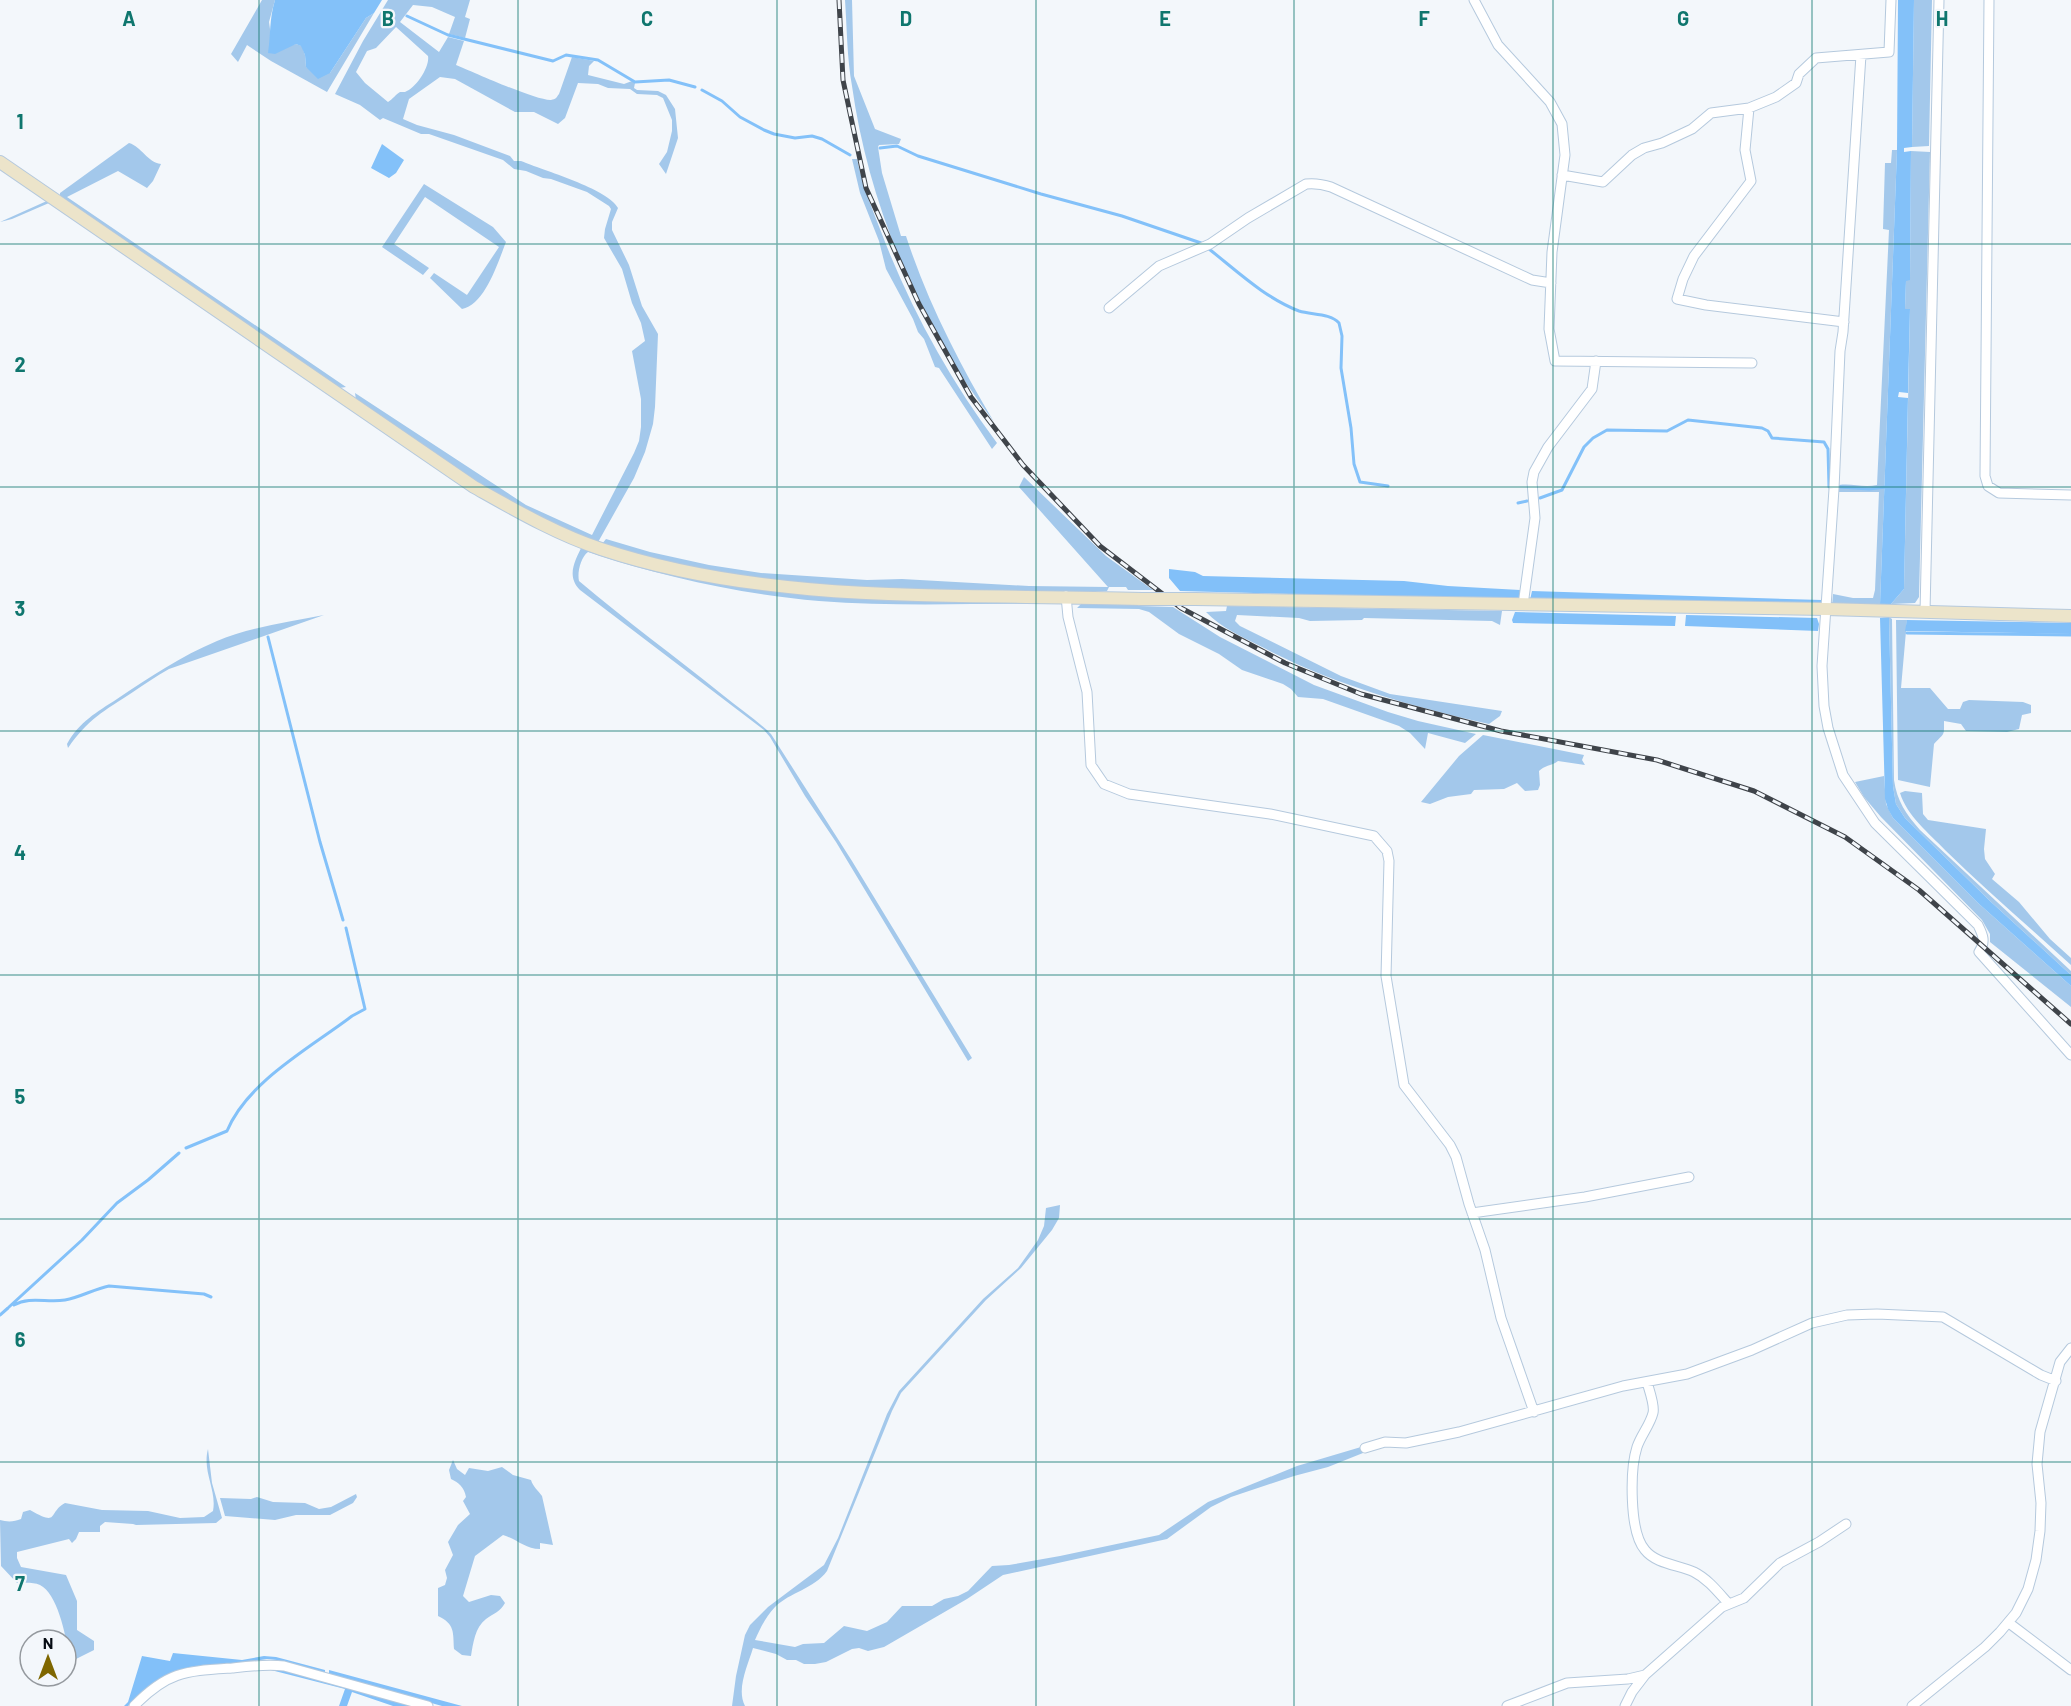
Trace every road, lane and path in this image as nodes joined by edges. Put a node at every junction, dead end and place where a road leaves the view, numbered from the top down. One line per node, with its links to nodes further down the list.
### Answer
1 (1474, 0): 8 (street)
2 (1891, 0): 5 (street)
3 (1939, 0): 18 (street)
4 (1989, 0): 14 (street)
5 (1861, 55): 6 (street); 11 (street)
6 (1749, 108): 8 (street); 11 (street)
7 (0, 162): 15 (main road)
8 (1562, 175): 9 (street)
9 (1551, 283): 10 (street); 12 (street)
10 (1109, 308)
11 (1844, 322): 17 (street)
12 (1596, 361): 13 (street); 16 (street)
13 (1752, 363)
14 (2071, 495)
15 (1066, 596): 16 (main road, bridge); 22 (street)
16 (1523, 605): 17 (main road)
17 (1826, 609): 18 (main road); 20 (street)
18 (1925, 612): 19 (main road)
19 (2071, 616)
20 (2071, 1055)
21 (1689, 1177): 22 (street)
22 (1472, 1213): 26 (street)
23 (2071, 1348): 24 (street)
24 (2056, 1381): 25 (street); 30 (street)
25 (1647, 1382): 26 (street); 29 (street)
26 (1534, 1412): 27 (street)
27 (1365, 1448)
28 (1846, 1524): 29 (street)
29 (1728, 1603): 32 (street)
30 (2009, 1623): 31 (street); 37 (street)
31 (2071, 1670)
32 (1645, 1675): 35 (street); 36 (street)
33 (134, 1706): 34 (street)
34 (428, 1706)
35 (1507, 1706)
36 (1625, 1706)
37 (1912, 1706)

